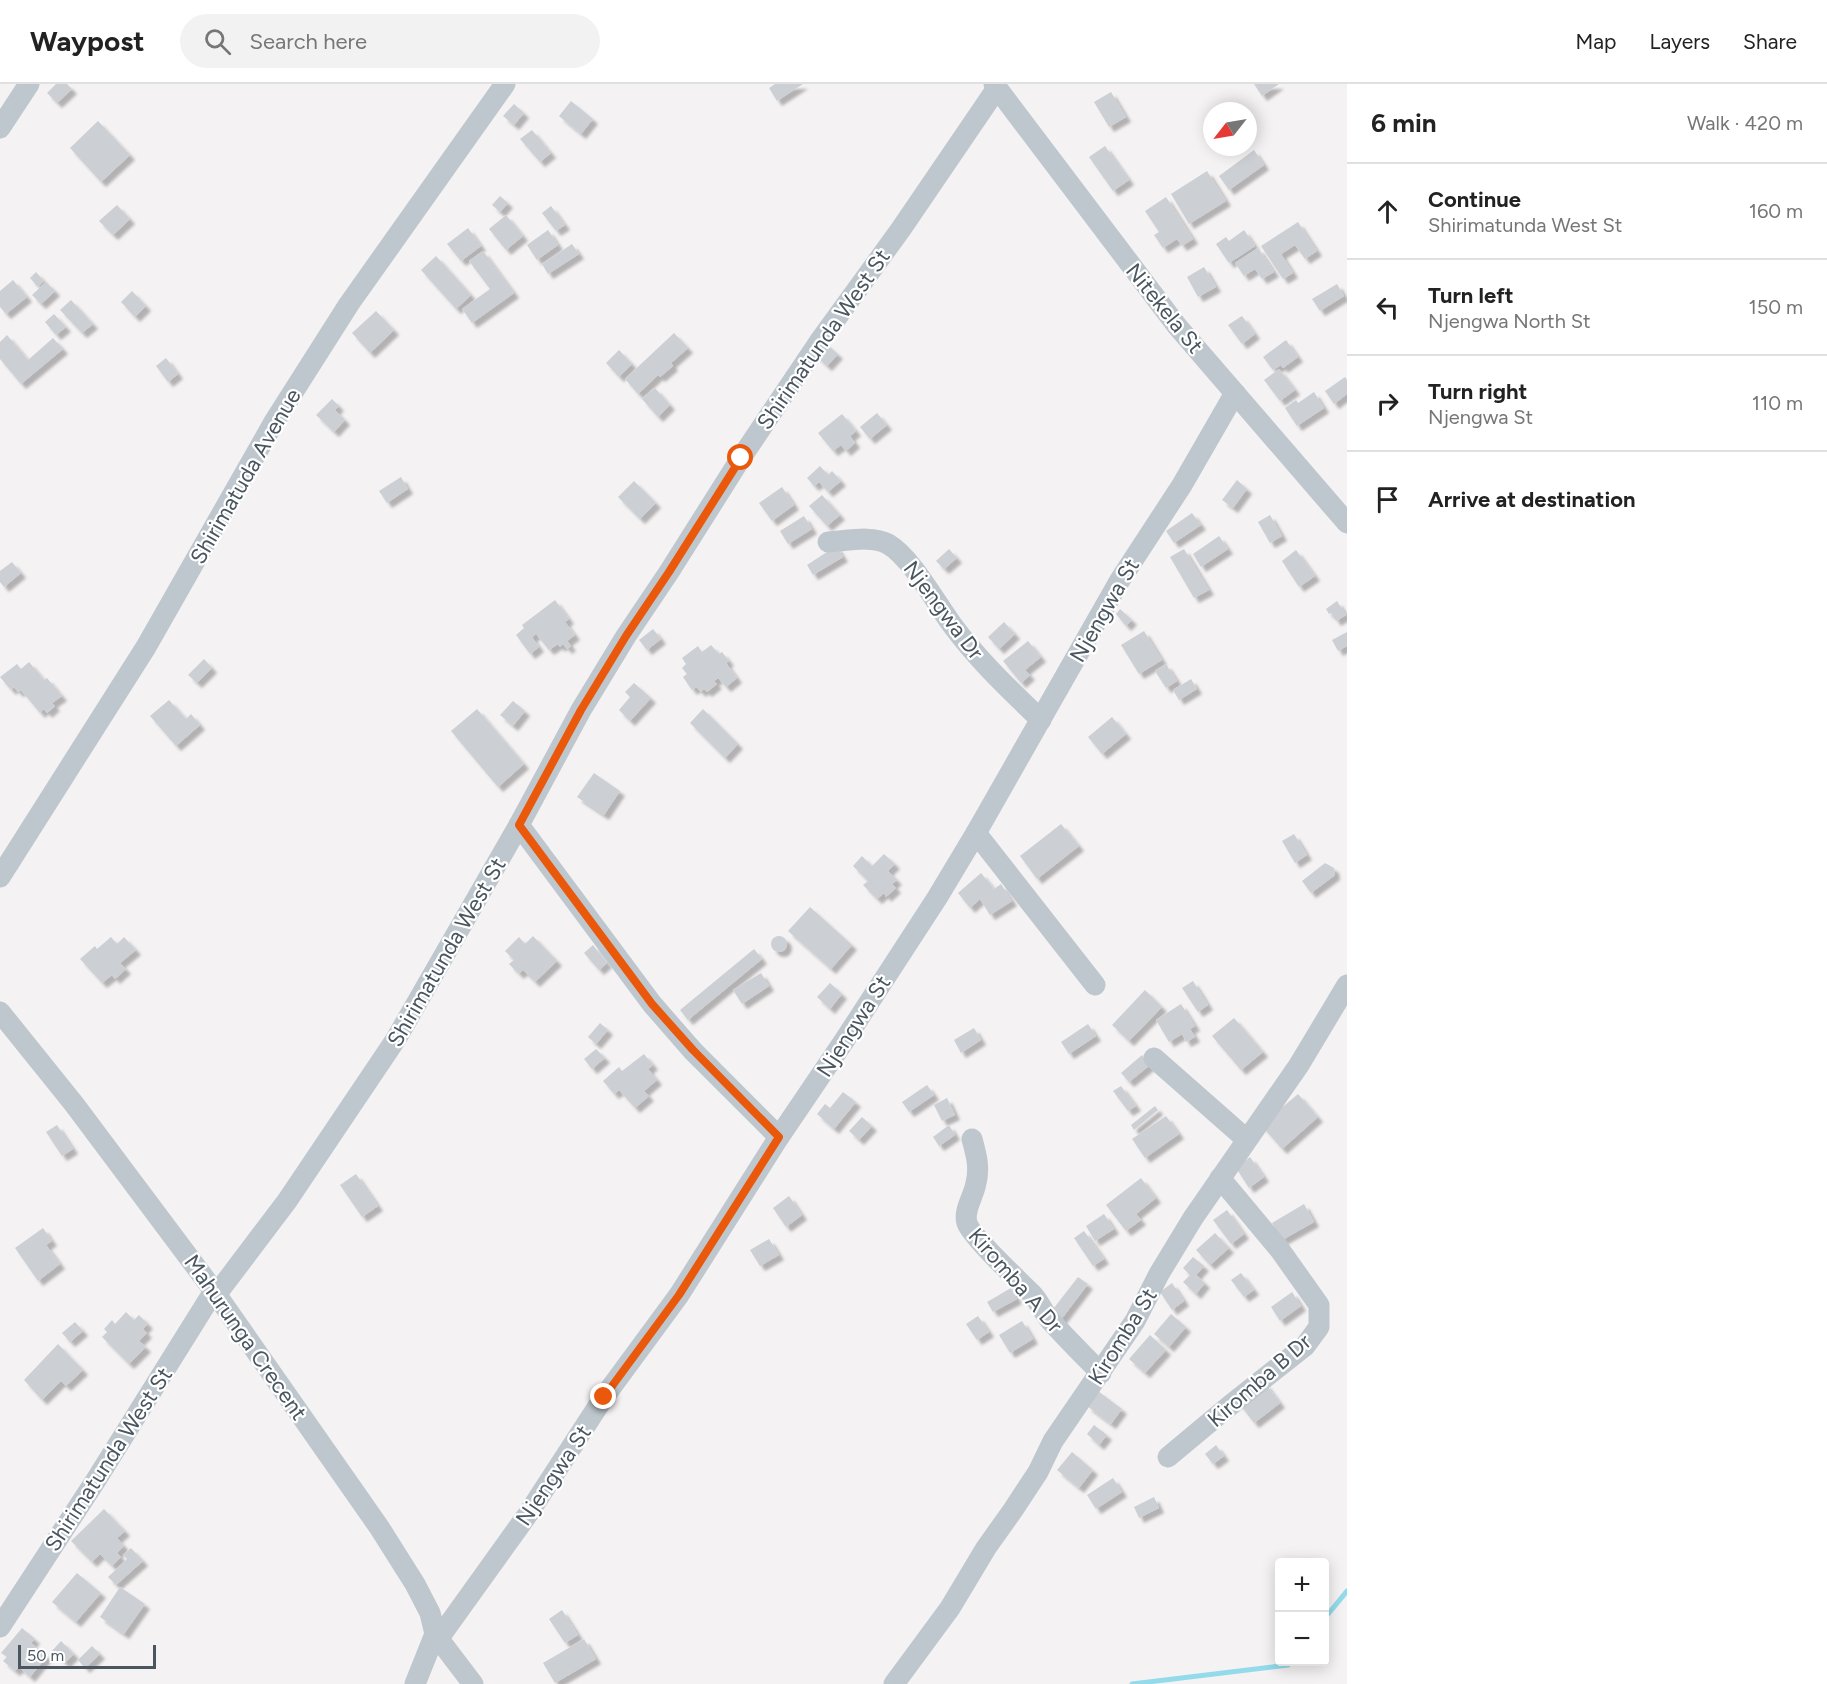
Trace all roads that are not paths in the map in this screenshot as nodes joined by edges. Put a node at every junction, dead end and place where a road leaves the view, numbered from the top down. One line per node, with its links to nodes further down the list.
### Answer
1 (29, 84): 4 (street)
2 (505, 84): 11 (street, Shirimatuda Avenue)
3 (996, 86): 5 (street, Nitekela St); 9 (street, Shirimatunda West St)
4 (0, 128)
5 (1235, 393): 6 (street, Nitekela St); 8 (street, Njengwa St)
6 (1347, 523)
7 (828, 542): 8 (street, Njengwa Dr)
8 (1041, 720): 10 (street, Njengwa St)
9 (519, 825): 16 (street); 20 (street, Shirimatunda West St)
10 (976, 833): 12 (street); 16 (street, Njengwa St)
11 (0, 877)
12 (1095, 985)
13 (1347, 985): 18 (street, Kiromba St)
14 (0, 1012): 20 (street, Mahurunga Crecent)
15 (1154, 1058): 18 (street)
16 (779, 1137): 24 (street, Njengwa St)
17 (972, 1139): 21 (street, Kiromba A Dr)
18 (1246, 1139): 19 (street, Kiromba St)
19 (1220, 1178): 21 (street, Kiromba St); 22 (street, Kiromba B Dr)
20 (215, 1293): 23 (street, Shirimatunda West St); 24 (street, Mahurunga Crecent)
21 (1101, 1373): 27 (street, Kiromba St)
22 (1168, 1457)
23 (0, 1627)
24 (437, 1636): 25 (street); 26 (street, Mahurunga Crecent)
25 (415, 1684)
26 (473, 1684)
27 (894, 1684)

